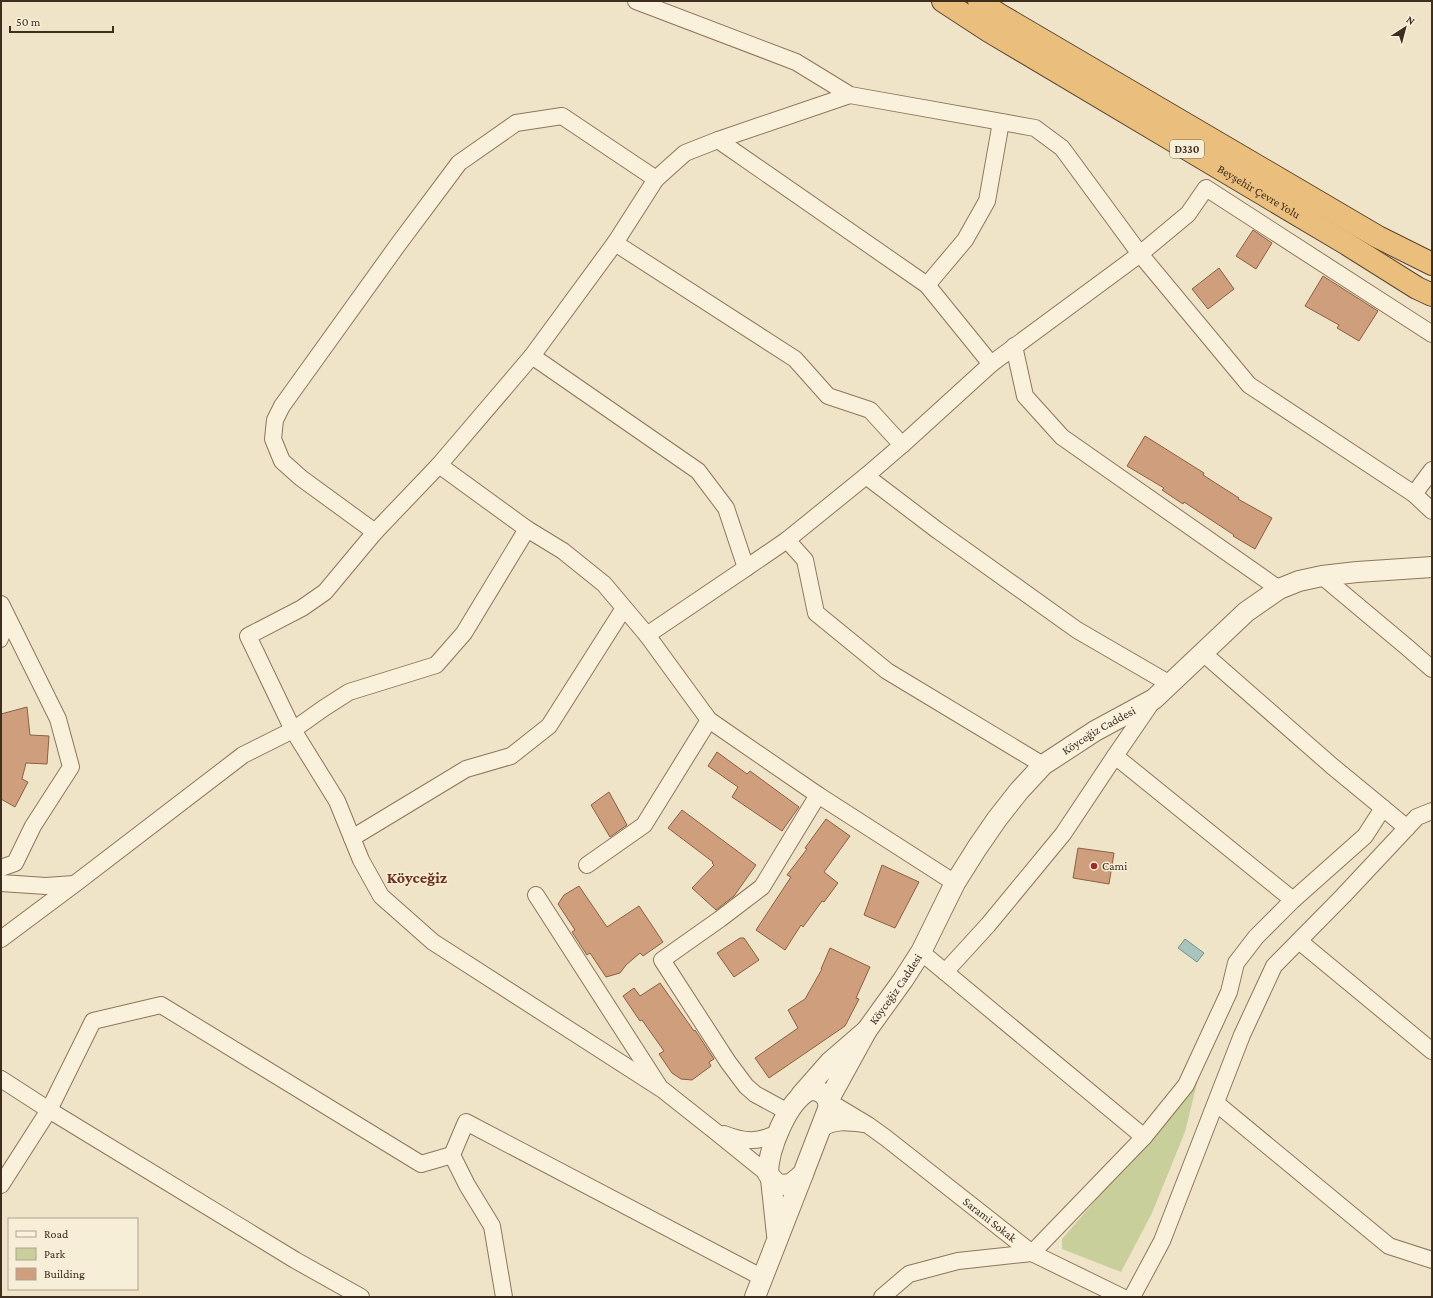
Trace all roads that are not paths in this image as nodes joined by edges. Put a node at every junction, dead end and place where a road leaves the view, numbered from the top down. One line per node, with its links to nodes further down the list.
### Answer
1 (636, 1): 4 (street)
2 (943, 1): 12 (highway, Beyşehir Çevre Yolu / D330)
3 (980, 1): 10 (highway, Beyşehir Çevre Yolu / D330)
4 (850, 95): 5 (street); 6 (street)
5 (1001, 122): 9 (street); 11 (street)
6 (718, 140): 7 (street); 11 (street)
7 (656, 179): 8 (street); 24 (street)
8 (615, 243): 15 (street); 17 (street)
9 (1140, 254): 13 (street); 14 (street); 21 (street)
10 (1432, 264)
11 (927, 284): 16 (street)
12 (1432, 295)
13 (1432, 334)
14 (1014, 346): 16 (street); 29 (street)
15 (532, 356): 18 (street); 27 (street)
16 (991, 364): 17 (street)
17 (902, 445): 20 (street)
18 (439, 465): 23 (street); 24 (street)
19 (1432, 470): 21 (street)
20 (866, 476): 25 (street); 37 (street)
21 (1414, 494): 22 (street)
22 (1432, 511)
23 (527, 529): 31 (street); 40 (street)
24 (375, 532): 40 (street)
25 (787, 540): 27 (street); 42 (street)
26 (1432, 567): 28 (street, Köyceğiz Caddesi)
27 (746, 568): 33 (street)
28 (1322, 576): 29 (street, Köyceğiz Caddesi); 36 (street)
29 (1280, 589): 35 (street, Köyceğiz Caddesi)
30 (1, 604): 32 (street)
31 (624, 608): 33 (street); 47 (street)
32 (10, 621): 34 (street); 49 (street)
33 (647, 635): 39 (street)
34 (1, 641)
35 (1203, 653): 37 (street, Köyceğiz Caddesi); 44 (street)
36 (1432, 669)
37 (1170, 684): 38 (street, Köyceğiz Caddesi)
38 (1154, 699): 41 (street); 42 (street, Köyceğiz Caddesi)
39 (709, 720): 43 (street); 48 (street)
40 (293, 730): 47 (street); 51 (street)
41 (1115, 756): 54 (street); 58 (street)
42 (1044, 765): 52 (street, Köyceğiz Caddesi)
43 (818, 795): 52 (street); 67 (street)
44 (1383, 808): 46 (street); 54 (street)
45 (1432, 810): 46 (street)
46 (1407, 828): 56 (street)
47 (352, 838): 62 (street)
48 (587, 865)
49 (1, 868)
50 (1, 883): 51 (street)
51 (76, 883): 55 (street)
52 (954, 883): 57 (street, Köyceğiz Caddesi)
53 (536, 895): 62 (street)
54 (1293, 900): 72 (street)
55 (4, 936)
56 (1299, 941): 60 (street); 65 (street)
57 (921, 952): 58 (street); 59 (street, Köyceğiz Caddesi)
58 (945, 972): 72 (street)
59 (867, 1030): 63 (street, Köyceğiz Caddesi); 64 (street, Köyceğiz Caddesi)
60 (1432, 1051)
61 (1, 1079): 66 (street)
62 (662, 1090): 70 (street)
63 (801, 1095): 64 (street); 67 (street, Köyceğiz Caddesi)
64 (828, 1101): 68 (street, Sarami Sokak); 69 (street, Köyceğiz Caddesi)
65 (1216, 1103): 79 (street); 86 (street)
66 (49, 1110): 73 (street); 76 (street); 81 (street)
67 (788, 1112): 71 (street, Köyceğiz Caddesi)
68 (868, 1125): 69 (street); 78 (street, Sarami Sokak)
69 (821, 1129): 74 (street, Köyceğiz Caddesi)
70 (716, 1132): 71 (street); 75 (street)
71 (779, 1132): 75 (street, Köyceğiz Caddesi)
72 (1144, 1137): 78 (street)
73 (452, 1155): 80 (street); 82 (street)
74 (803, 1174): 75 (street); 77 (street)
75 (770, 1176): 77 (street)
76 (1, 1185)
77 (778, 1239): 80 (street)
78 (1032, 1253): 84 (street); 85 (street, Sarami Sokak)
79 (1432, 1260)
80 (763, 1278): 83 (street)
81 (361, 1297)
82 (504, 1297)
83 (755, 1297)
84 (882, 1297)
85 (1122, 1297)
86 (1132, 1297)

